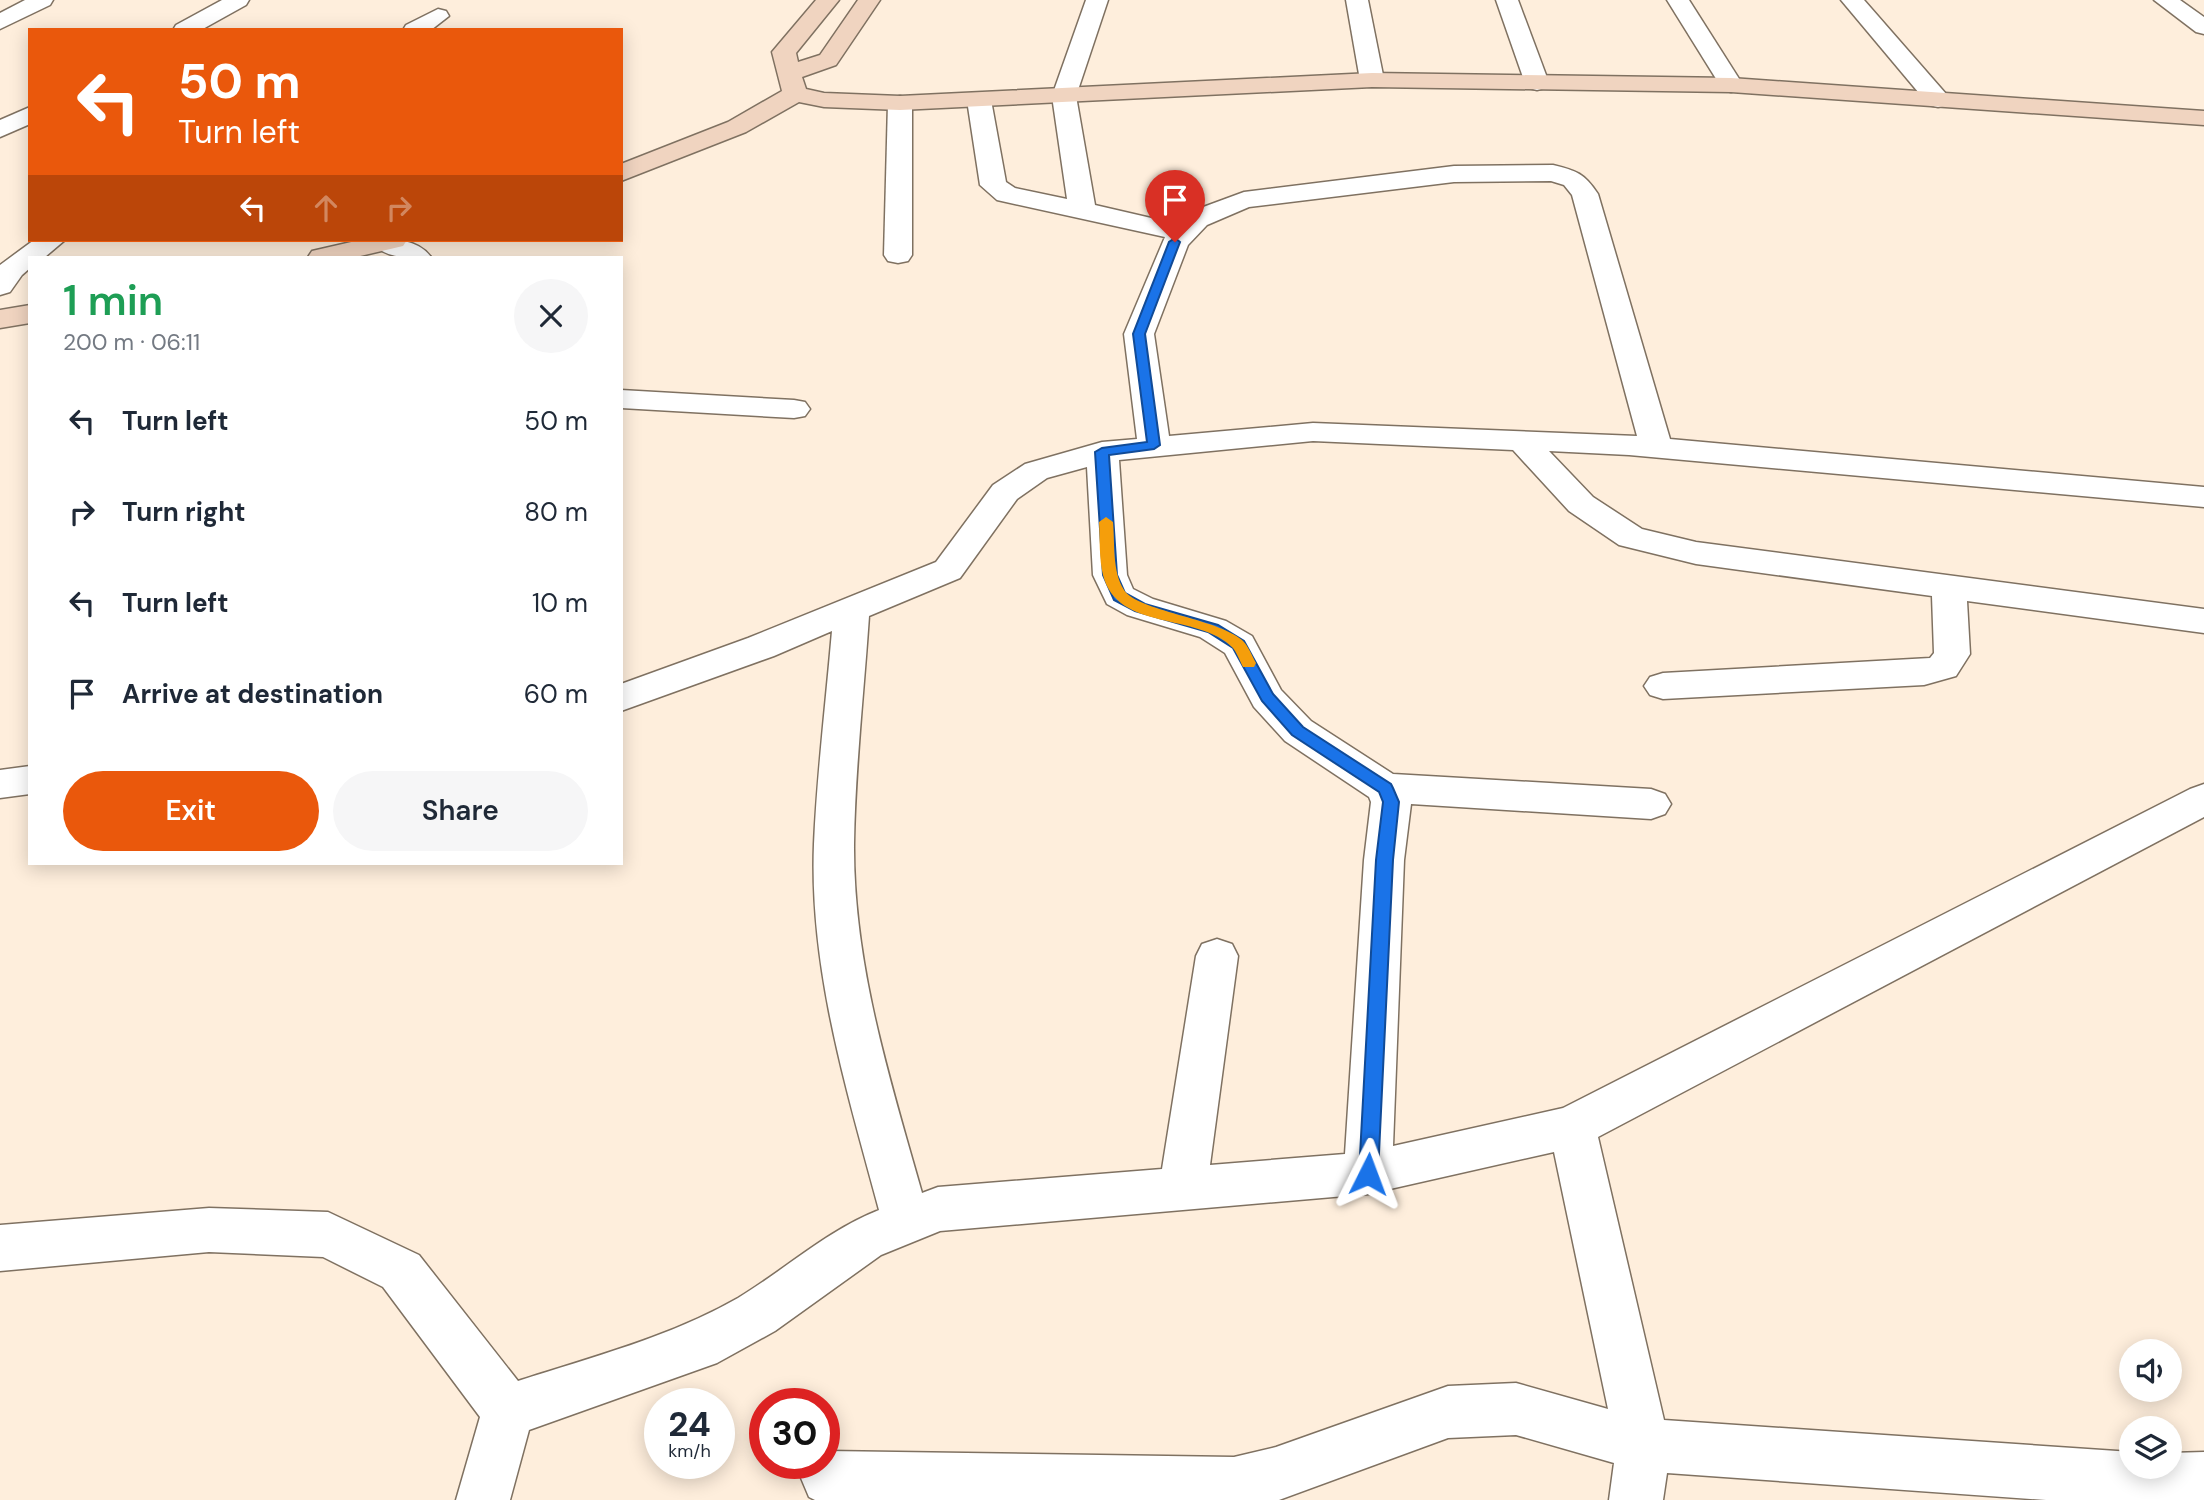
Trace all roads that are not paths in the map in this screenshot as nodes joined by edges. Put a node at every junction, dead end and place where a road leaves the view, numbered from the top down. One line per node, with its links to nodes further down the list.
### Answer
1 (41, 0): 12 (street)
2 (239, 0): 14 (street)
3 (828, 0): 18 (street)
4 (869, 0): 18 (street)
5 (1097, 0): 20 (street)
6 (1357, 0): 16 (street)
7 (1507, 0): 17 (street)
8 (1678, 0): 19 (street)
9 (1852, 0): 22 (street)
10 (2165, 0): 13 (street)
11 (438, 16): 15 (street)
12 (0, 22)
13 (2202, 24)
14 (188, 28)
15 (417, 28)
16 (1372, 80): 17 (street); 20 (street)
17 (1537, 83): 19 (street)
18 (792, 84): 23 (street); 27 (street)
19 (1731, 85): 22 (street)
20 (1064, 96): 21 (street); 28 (street)
21 (979, 100): 23 (street); 28 (street)
22 (1938, 100): 25 (street)
23 (901, 103): 33 (street)
24 (28, 115): 26 (street)
25 (2204, 118)
26 (0, 130)
27 (623, 172)
28 (1082, 210): 29 (street)
29 (1183, 233): 44 (street); 45 (street)
30 (48, 242): 34 (street)
31 (379, 242): 35 (street)
32 (391, 242): 36 (street)
33 (898, 255)
34 (29, 256)
35 (326, 256)
36 (415, 256)
37 (28, 257): 38 (street)
38 (0, 286)
39 (28, 314): 40 (street)
40 (0, 319)
41 (623, 399): 42 (street)
42 (794, 409)
43 (1521, 440): 44 (street); 45 (street); 48 (street)
44 (1154, 445): 46 (street)
45 (1656, 447): 47 (street)
46 (1102, 452): 49 (street); 55 (street)
47 (2204, 497)
48 (1949, 586): 50 (street); 51 (street)
49 (852, 610): 52 (street); 62 (street)
50 (2204, 621)
51 (1663, 686)
52 (623, 697)
53 (28, 780): 54 (street)
54 (0, 784)
55 (1385, 788): 57 (street); 60 (street)
56 (2204, 799): 59 (street)
57 (1651, 804)
58 (1217, 956): 61 (street)
59 (1572, 1127): 60 (street); 65 (street)
60 (1368, 1174): 61 (street)
61 (1183, 1188): 62 (street)
62 (906, 1222): 64 (street)
63 (0, 1248): 64 (street)
64 (508, 1411): 68 (street)
65 (1643, 1445): 66 (street); 67 (street); 69 (street)
66 (840, 1478)
67 (2204, 1479)
68 (483, 1500)
69 (1636, 1500)

